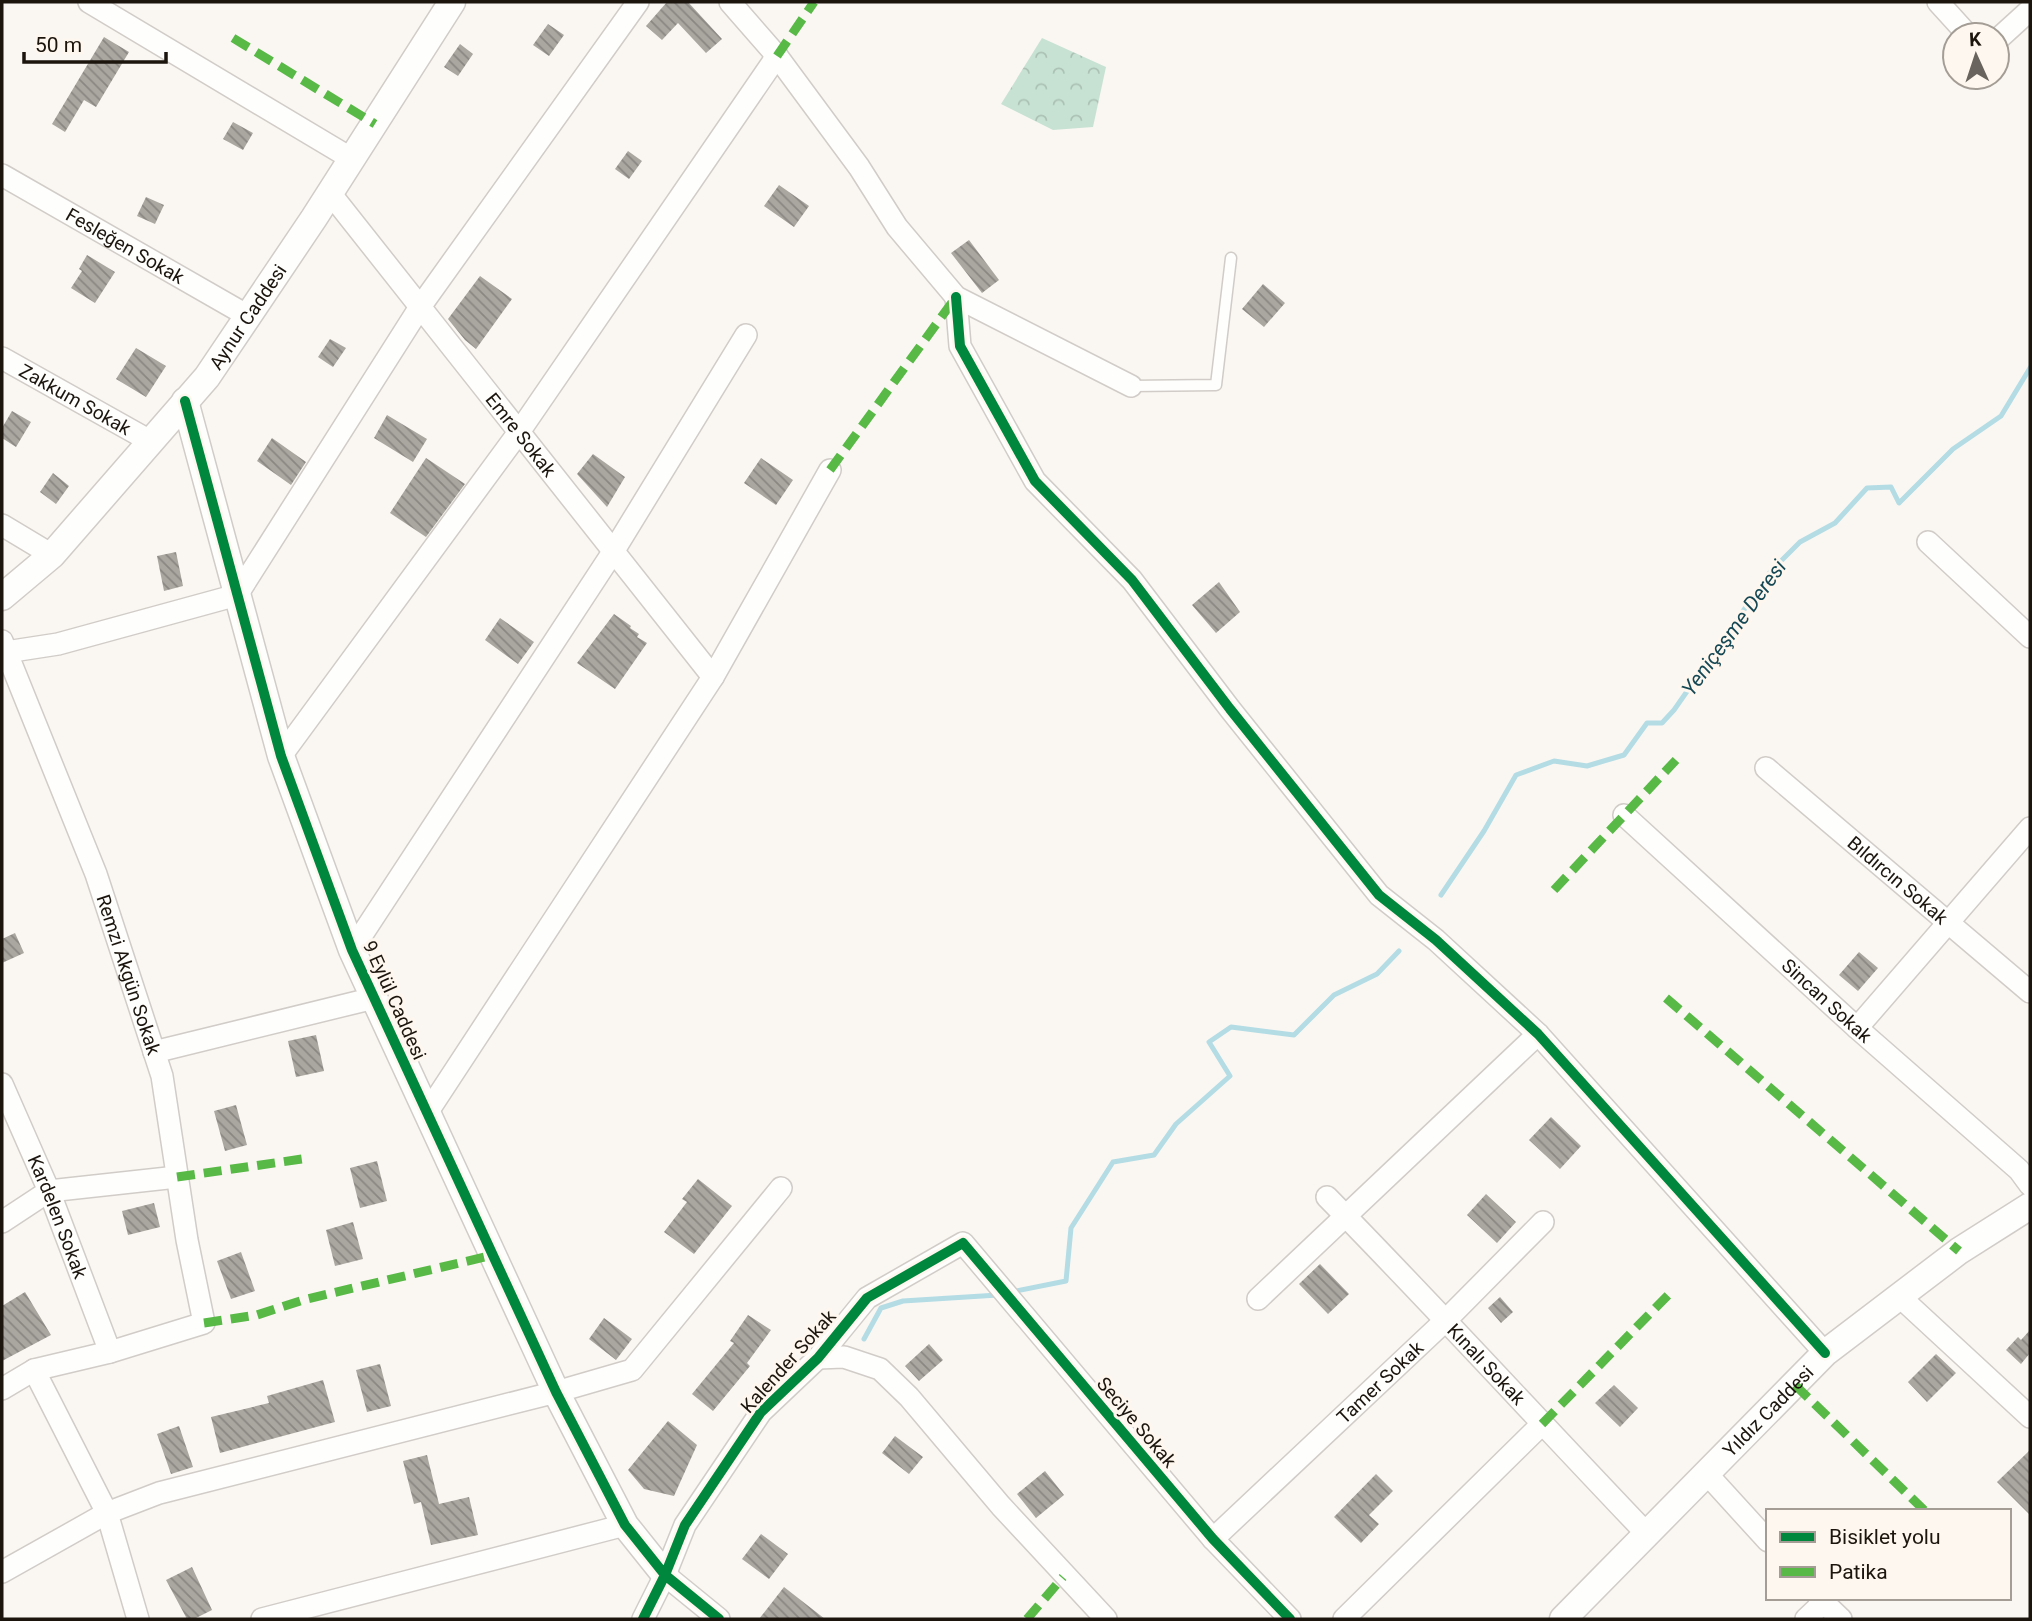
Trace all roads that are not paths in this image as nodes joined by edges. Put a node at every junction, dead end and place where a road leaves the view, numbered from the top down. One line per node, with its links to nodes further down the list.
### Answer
1 (89, 2): 10 (street)
2 (453, 2): 10 (street, Aynur Caddesi)
3 (639, 2): 15 (street)
4 (730, 2): 9 (street)
5 (1938, 2): 7 (street)
6 (2030, 10): 8 (street)
7 (1955, 21)
8 (2011, 27)
9 (777, 56): 14 (street); 21 (street)
10 (352, 159): 12 (street, Aynur Caddesi)
11 (2, 175): 16 (street, Fesleğen Sokak)
12 (330, 193): 15 (street, Emre Sokak); 16 (street, Aynur Caddesi)
13 (1231, 258): 19 (lane)
14 (956, 297): 19 (street); 42 (street)
15 (420, 307): 21 (street, Emre Sokak); 28 (street)
16 (248, 316): 20 (street, Aynur Caddesi)
17 (746, 335): 26 (street)
18 (2, 358): 22 (street, Zakkum Sokak)
19 (1131, 386)
20 (186, 401): 22 (street, Aynur Caddesi); 28 (street, 9 Eylül Caddesi)
21 (519, 432): 26 (street, Emre Sokak); 33 (street)
22 (150, 441): 27 (street, Aynur Caddesi)
23 (830, 470): 32 (street)
24 (2, 525): 27 (street)
25 (1928, 542): 30 (street)
26 (613, 552): 32 (street, Emre Sokak); 38 (street)
27 (52, 555): 29 (street, Aynur Caddesi)
28 (237, 595): 31 (street); 33 (street, 9 Eylül Caddesi)
29 (2, 597)
30 (2030, 637)
31 (4, 646): 43 (street, Remzi Akgün Sokak)
32 (713, 677): 45 (street)
33 (281, 755): 38 (street, 9 Eylül Caddesi)
34 (1766, 768): 37 (street, Bıldırcın Sokak)
35 (1624, 815): 41 (street, Sincan Sokak)
36 (2030, 828): 37 (street)
37 (1947, 922): 39 (street, Bıldırcın Sokak); 41 (street)
38 (352, 950): 40 (street, 9 Eylül Caddesi)
39 (2030, 992)
40 (374, 998): 43 (street); 45 (street, 9 Eylül Caddesi)
41 (1857, 1028): 47 (street, Sincan Sokak)
42 (1538, 1034): 52 (street); 60 (street)
43 (154, 1052): 46 (street, Remzi Akgün Sokak)
44 (2, 1084): 49 (street, Kardelen Sokak)
45 (427, 1113): 64 (street, 9 Eylül Caddesi)
46 (177, 1177): 49 (street); 59 (street, Remzi Akgün Sokak)
47 (2030, 1185)
48 (781, 1188): 64 (street)
49 (49, 1191): 53 (street); 59 (street, Kardelen Sokak)
50 (1327, 1197): 52 (street, Kınalı Sokak)
51 (2030, 1206): 56 (street, Yıldız Caddesi)
52 (1346, 1216): 57 (street); 58 (street, Kınalı Sokak)
53 (2, 1222)
54 (1544, 1222): 58 (street, Tamer Sokak)
55 (963, 1243): 61 (street, Kalender Sokak); 71 (street, Seciye Sokak)
56 (1899, 1296): 60 (street, Yıldız Caddesi); 65 (street)
57 (1258, 1299)
58 (1447, 1319): 66 (street, Kınalı Sokak); 71 (street, Tamer Sokak)
59 (110, 1352): 62 (street)
60 (1825, 1353): 67 (street, Yıldız Caddesi)
61 (818, 1358): 74 (street, Kalender Sokak); 80 (street)
62 (34, 1370): 63 (street); 68 (street)
63 (2, 1389)
64 (556, 1392): 68 (street); 69 (street, 9 Eylül Caddesi)
65 (2030, 1417)
66 (1542, 1424): 70 (street, Kınalı Sokak); 82 (street)
67 (1707, 1474): 70 (street, Yıldız Caddesi); 72 (street)
68 (107, 1513): 73 (street); 76 (street)
69 (625, 1525): 74 (street, 9 Eylül Caddesi); 77 (street)
70 (1646, 1532): 83 (street, Yıldız Caddesi)
71 (1213, 1539): 81 (street, Seciye Sokak)
72 (1766, 1539)
73 (2, 1572)
74 (665, 1575): 78 (street, Kalender Sokak); 79 (street)
75 (1821, 1600): 84 (street); 85 (street)
76 (138, 1619)
77 (262, 1619)
78 (643, 1619)
79 (719, 1619)
80 (1106, 1619)
81 (1290, 1619)
82 (1344, 1619)
83 (1563, 1619)
84 (1806, 1619)
85 (1840, 1619)

